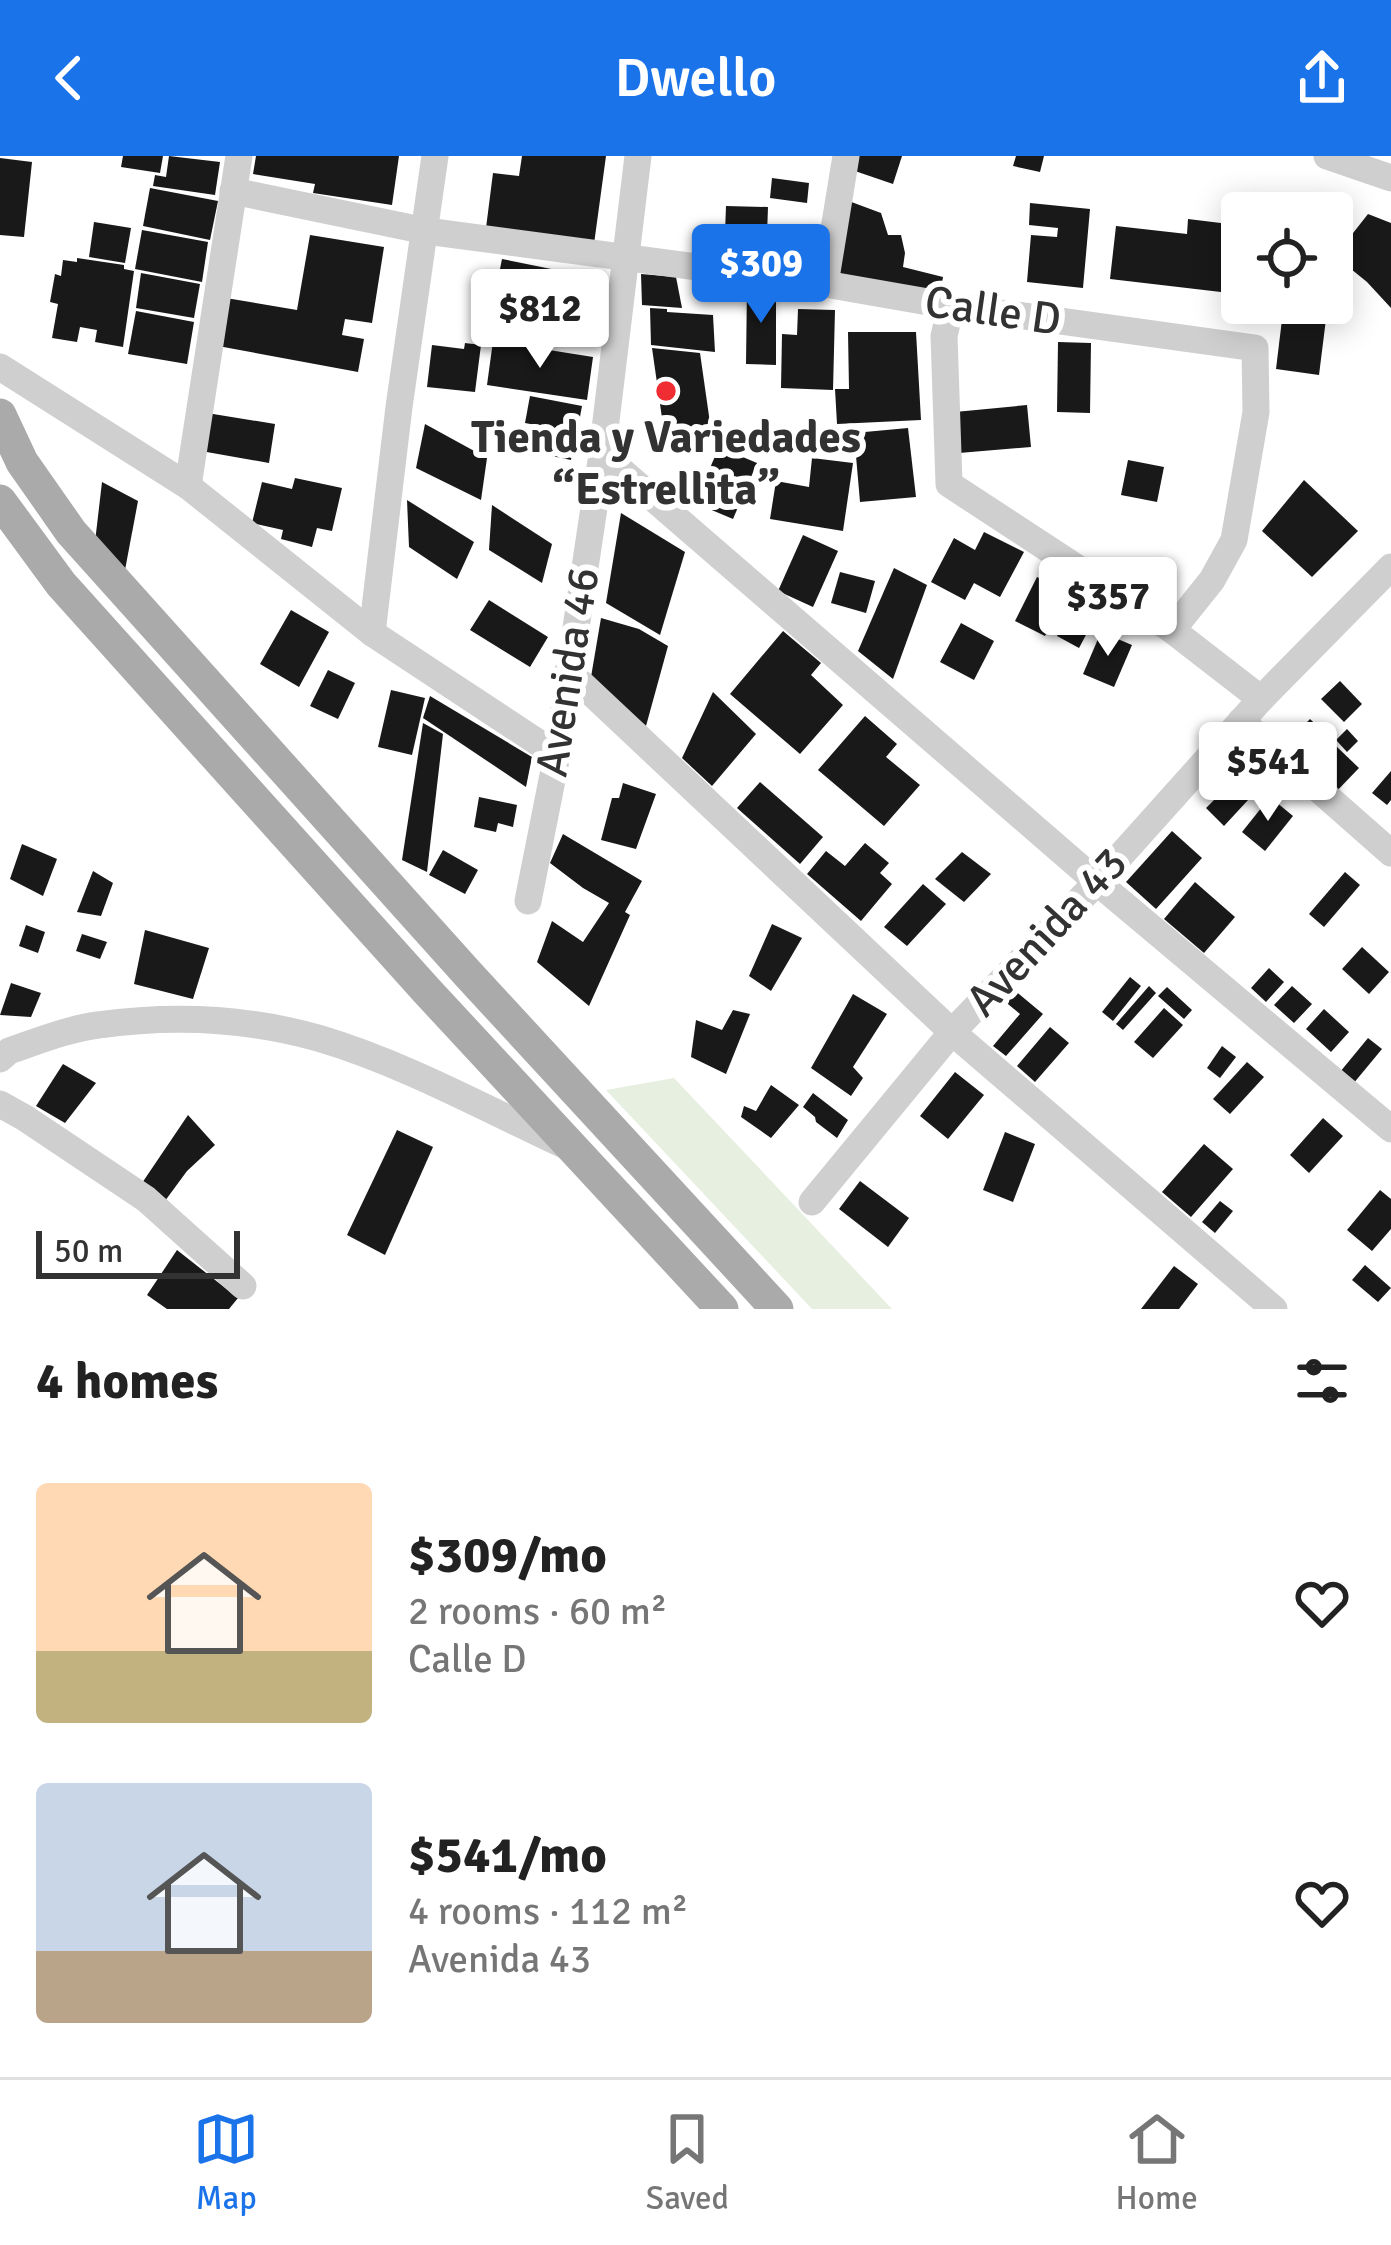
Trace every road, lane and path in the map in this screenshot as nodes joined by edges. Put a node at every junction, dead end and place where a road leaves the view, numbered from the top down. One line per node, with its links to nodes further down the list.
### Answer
1 (239, 156): 7 (street)
2 (434, 156): 8 (street)
3 (638, 156): 9 (street, Avenida 46)
4 (846, 156): 10 (street)
5 (1327, 156): 6 (street)
6 (1391, 178)
7 (233, 191): 8 (street, Calle D); 15 (street)
8 (426, 231): 9 (street, Calle D); 19 (street)
9 (624, 257): 10 (street, Calle D); 14 (street, Avenida 46)
10 (825, 284): 11 (street, Calle D)
11 (951, 306): 18 (street); 18 (street, Calle D)
12 (0, 368): 15 (street)
13 (0, 415): 35 (main road)
14 (602, 454): 20 (street, Avenida 46); 25 (street)
15 (188, 486): 19 (street)
16 (0, 501): 31 (main road)
17 (1391, 567): 21 (street, Avenida 43)
18 (1172, 630): 21 (street)
19 (372, 633): 23 (street)
20 (568, 671): 23 (street, Avenida 46); 27 (street)
21 (1261, 699): 22 (street, Avenida 43)
22 (1241, 721): 24 (street); 25 (street, Avenida 43)
23 (556, 755): 26 (street, Avenida 46)
24 (1391, 854)
25 (1097, 882): 27 (street, Avenida 43); 30 (street)
26 (528, 901)
27 (952, 1032): 32 (street, Avenida 43); 36 (street)
28 (0, 1059): 31 (street)
29 (0, 1104): 33 (street)
30 (1391, 1130)
31 (574, 1150): 34 (main road)
32 (812, 1202)
33 (243, 1286)
34 (722, 1309)
35 (777, 1309)
36 (1274, 1309)

